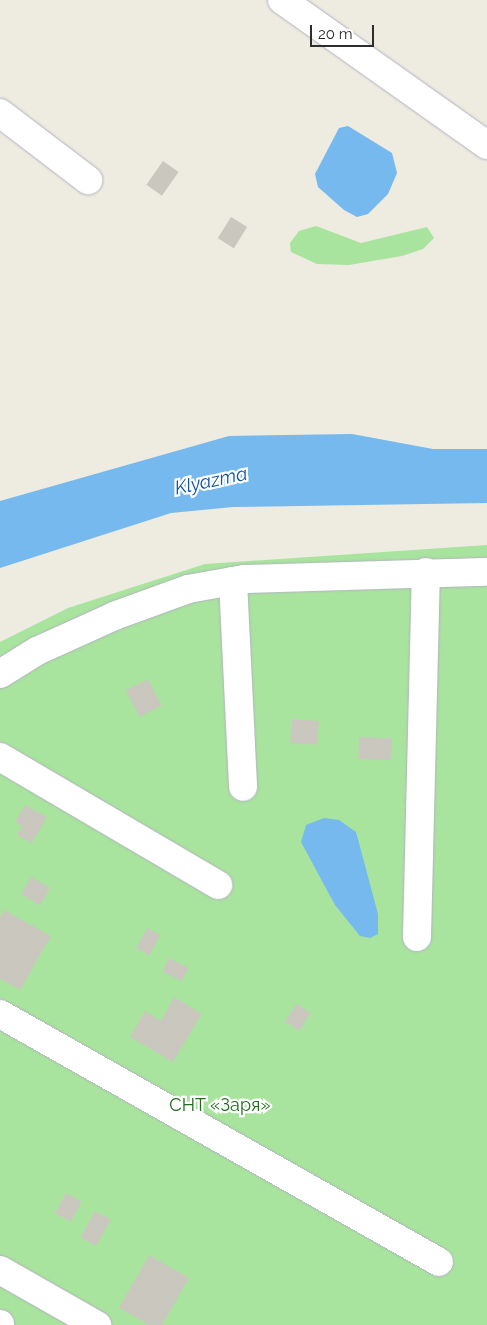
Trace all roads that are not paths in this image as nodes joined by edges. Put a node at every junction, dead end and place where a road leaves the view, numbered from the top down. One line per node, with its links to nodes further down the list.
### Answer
1 (282, 0): 3 (street)
2 (0, 113): 4 (street)
3 (487, 145)
4 (88, 180)
5 (426, 572): 6 (street); 7 (street); 12 (street)
6 (487, 572)
7 (233, 581): 8 (street); 10 (street)
8 (0, 674)
9 (0, 757): 11 (street)
10 (243, 787)
11 (218, 885)
12 (417, 937)
13 (0, 1014): 14 (street)
14 (440, 1262)
15 (0, 1270): 16 (street)
16 (97, 1325)

